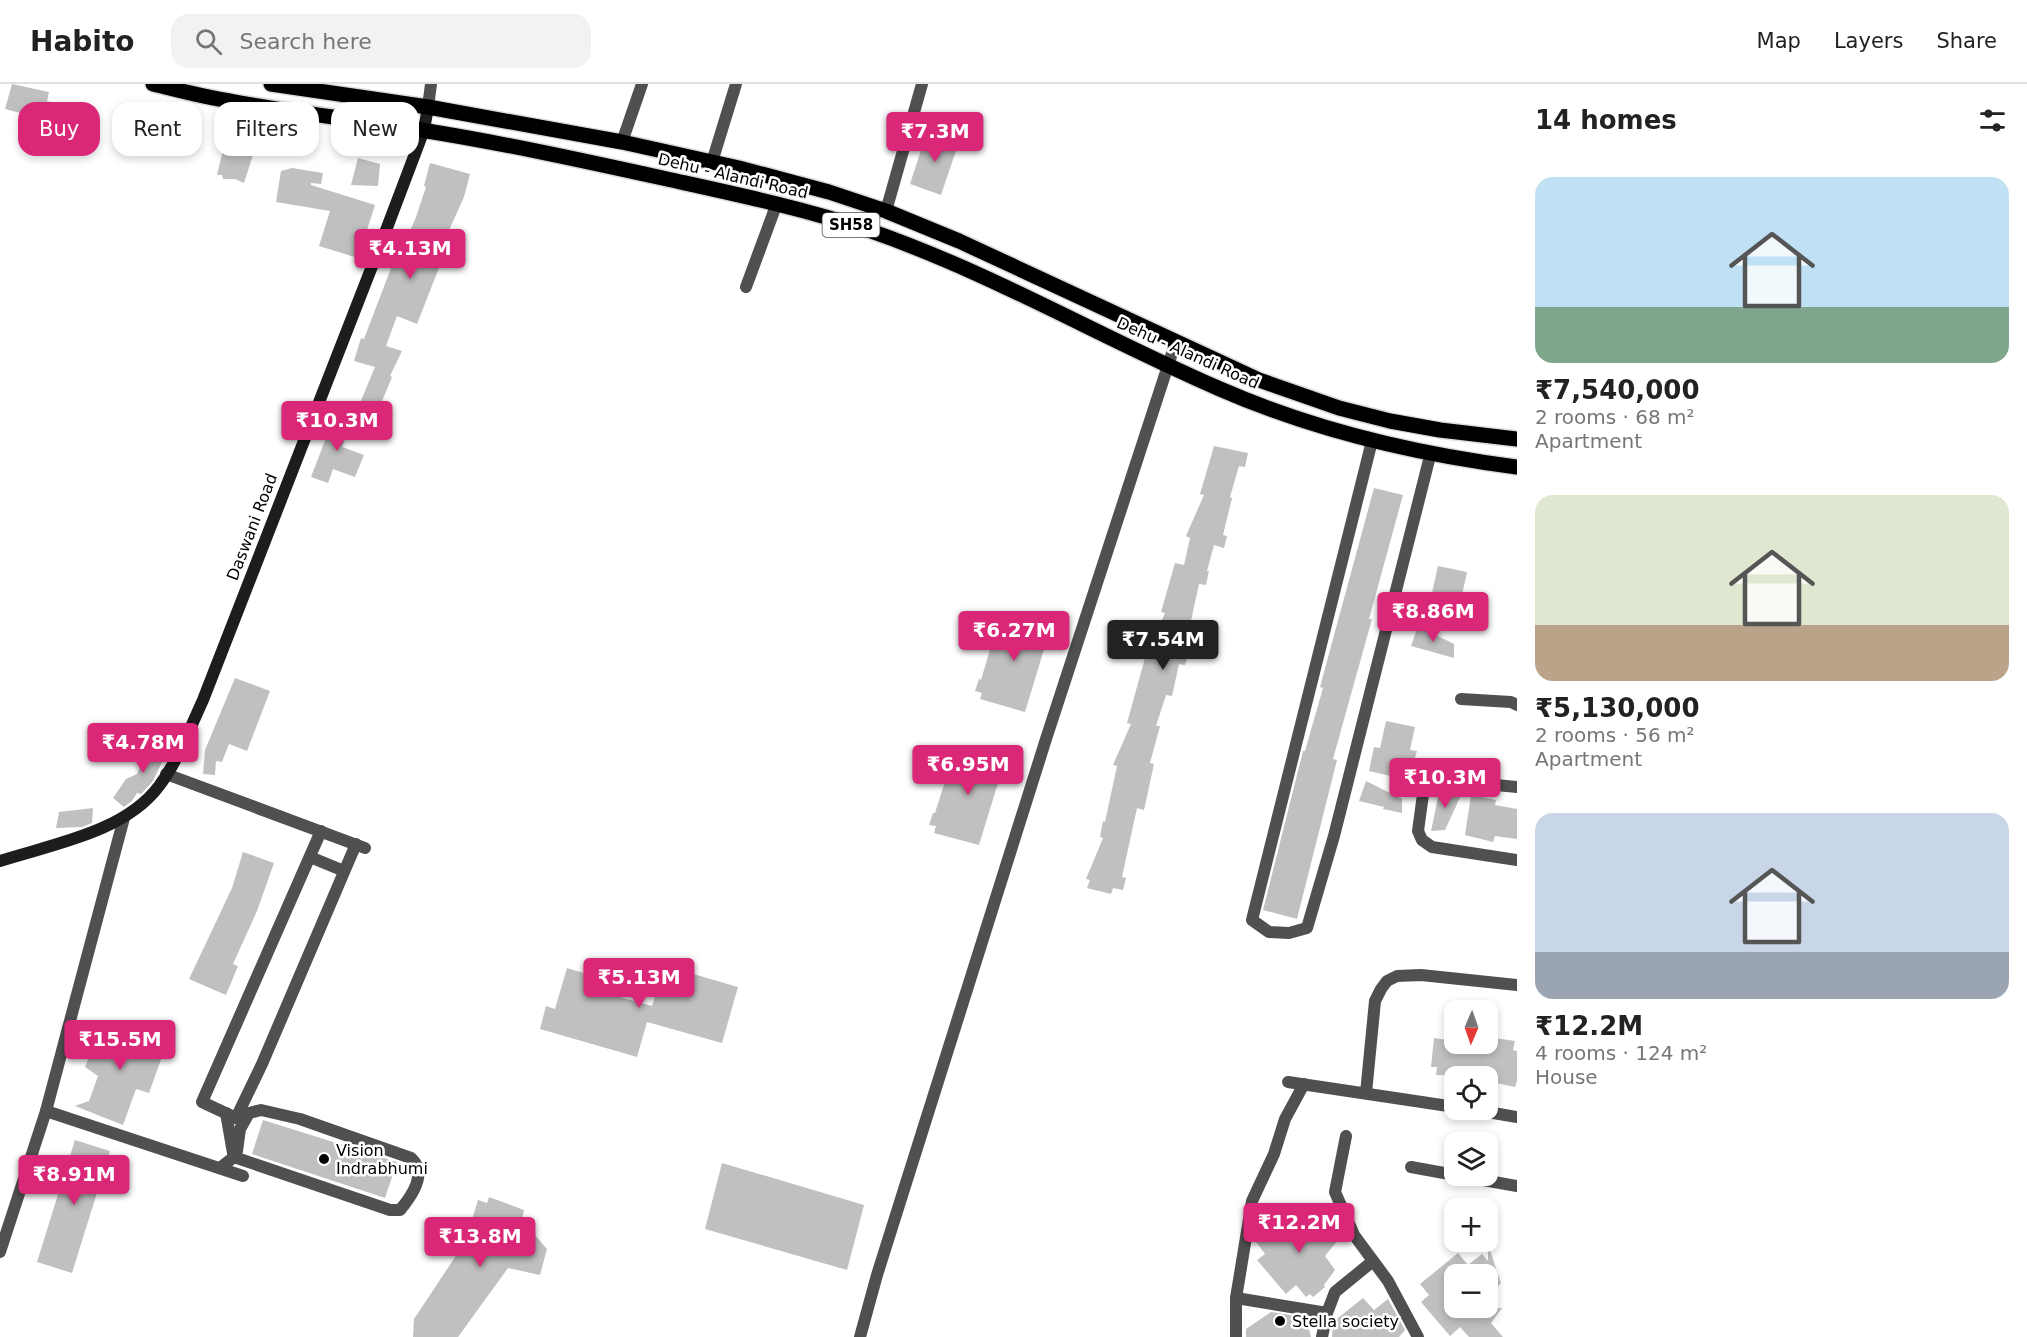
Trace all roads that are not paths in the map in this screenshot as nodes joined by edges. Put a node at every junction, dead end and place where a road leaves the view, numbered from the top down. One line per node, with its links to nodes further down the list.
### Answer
1 (153, 84): 8 (main road, Dehu - Alandi Road / SH58)
2 (272, 84): 7 (main road, Dehu - Alandi Road / SH58)
3 (431, 84): 7 (street)
4 (642, 84): 9 (street)
5 (736, 84): 10 (street)
6 (922, 84): 12 (street)
7 (428, 107): 8 (street, Daswani Road); 9 (main road, Dehu - Alandi Road / SH58)
8 (424, 130): 11 (main road, Dehu - Alandi Road / SH58); 22 (street, Daswani Road)
9 (622, 142): 10 (main road, Dehu - Alandi Road / SH58)
10 (711, 162): 12 (main road, Dehu - Alandi Road / SH58)
11 (777, 203): 13 (street); 15 (main road, Dehu - Alandi Road / SH58)
12 (886, 211): 14 (main road, Dehu - Alandi Road / SH58)
13 (746, 287)
14 (1176, 341): 15 (street); 16 (main road, Dehu - Alandi Road / SH58)
15 (1168, 366): 17 (main road, Dehu - Alandi Road / SH58); 51 (street)
16 (1517, 440)
17 (1372, 441): 18 (main road, Dehu - Alandi Road / SH58); 18 (street)
18 (1431, 452): 19 (main road, Dehu - Alandi Road / SH58)
19 (1517, 467)
20 (1461, 699): 21 (street)
21 (1517, 705)
22 (166, 774): 24 (street, Daswani Road); 25 (street)
23 (1517, 787): 27 (street)
24 (123, 819): 28 (street, Daswani Road); 35 (street)
25 (321, 831): 26 (street); 29 (street)
26 (310, 857): 29 (street); 36 (street)
27 (1517, 860)
28 (0, 861)
29 (344, 871): 36 (street)
30 (1517, 985): 33 (street)
31 (1288, 1082): 32 (street)
32 (1304, 1084): 33 (street); 49 (street)
33 (1366, 1093): 34 (street)
34 (1444, 1105)
35 (46, 1111): 42 (street); 47 (street)
36 (226, 1113): 40 (street)
37 (1498, 1114): 38 (street)
38 (1517, 1117)
39 (1346, 1136): 48 (street)
40 (234, 1157): 40 (street); 42 (street)
41 (1411, 1167): 43 (street)
42 (220, 1168): 44 (street)
43 (1444, 1173)
44 (243, 1176)
45 (1498, 1183): 46 (street)
46 (1517, 1186)
47 (0, 1252)
48 (1373, 1261): 50 (street); 54 (street)
49 (1236, 1298): 50 (street); 52 (street)
50 (1327, 1313): 53 (street)
51 (860, 1337)
52 (1236, 1337)
53 (1322, 1337)
54 (1418, 1337)

